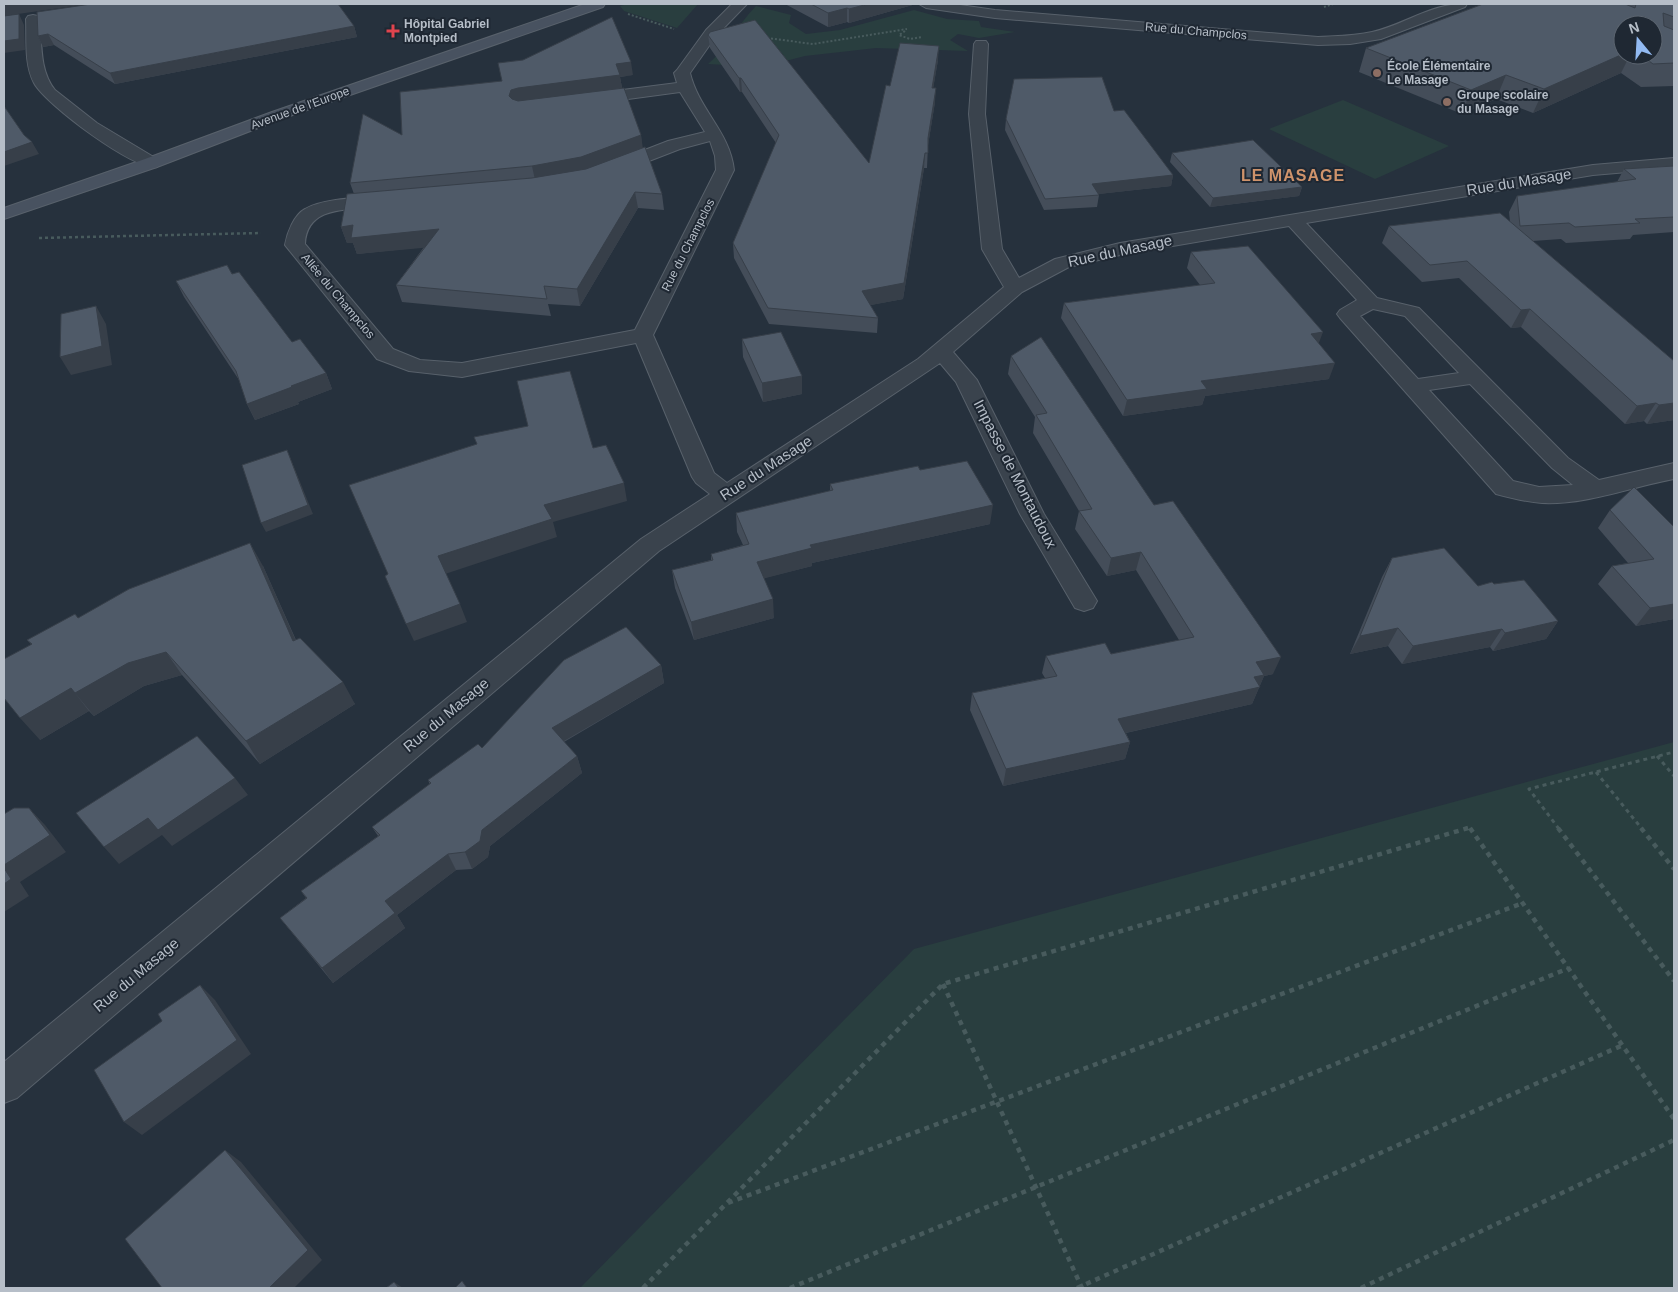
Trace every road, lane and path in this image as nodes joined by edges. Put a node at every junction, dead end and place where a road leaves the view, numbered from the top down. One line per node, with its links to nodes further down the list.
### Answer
1 (597, 4): 7 (path); 12 (main road, Avenue de l'Europe)
2 (740, 4): 7 (street)
3 (926, 4): 4 (street, Rue du Champclos)
4 (1460, 4)
5 (33, 19): 12 (street)
6 (908, 29): 7 (path)
7 (711, 34): 9 (street)
8 (981, 44): 20 (street)
9 (684, 87): 10 (street); 11 (street, Rue du Champclos)
10 (578, 101)
11 (715, 134): 14 (street); 22 (street, Rue du Champclos)
12 (151, 163): 16 (main road, Avenue de l'Europe)
13 (1674, 163): 17 (street, Rue du Masage)
14 (596, 175)
15 (397, 200): 18 (street)
16 (4, 214)
17 (1292, 219): 20 (street, Rue du Masage); 21 (street)
18 (296, 232): 19 (path); 22 (street, Allée du Champclos)
19 (33, 238)
20 (1015, 288): 23 (street, Rue du Masage)
21 (1370, 302): 24 (street); 25 (street)
22 (643, 335): 28 (street)
23 (940, 351): 28 (street, Rue du Masage); 29 (street, Impasse de Montaudoux)
24 (1476, 377): 25 (street); 27 (street)
25 (1413, 386): 27 (street)
26 (1674, 471): 27 (street)
27 (1596, 490)
28 (725, 494): 40 (street, Rue du Masage)
29 (1084, 601)
30 (1674, 752): 31 (path)
31 (1657, 756): 32 (path); 33 (path)
32 (1596, 772): 34 (path); 37 (path)
33 (1674, 776)
34 (1674, 869)
35 (1523, 903): 36 (path); 38 (path); 41 (path)
36 (1569, 968): 39 (path); 44 (path)
37 (1674, 981)
38 (943, 984): 41 (path); 45 (path)
39 (1622, 1045): 42 (path); 48 (path)
40 (4, 1085)
41 (997, 1102): 44 (path); 45 (path)
42 (1674, 1119)
43 (1674, 1140): 49 (path)
44 (1036, 1187): 47 (path); 48 (path)
45 (725, 1204): 46 (path)
46 (643, 1288)
47 (790, 1288)
48 (1080, 1288)
49 (1361, 1288)

